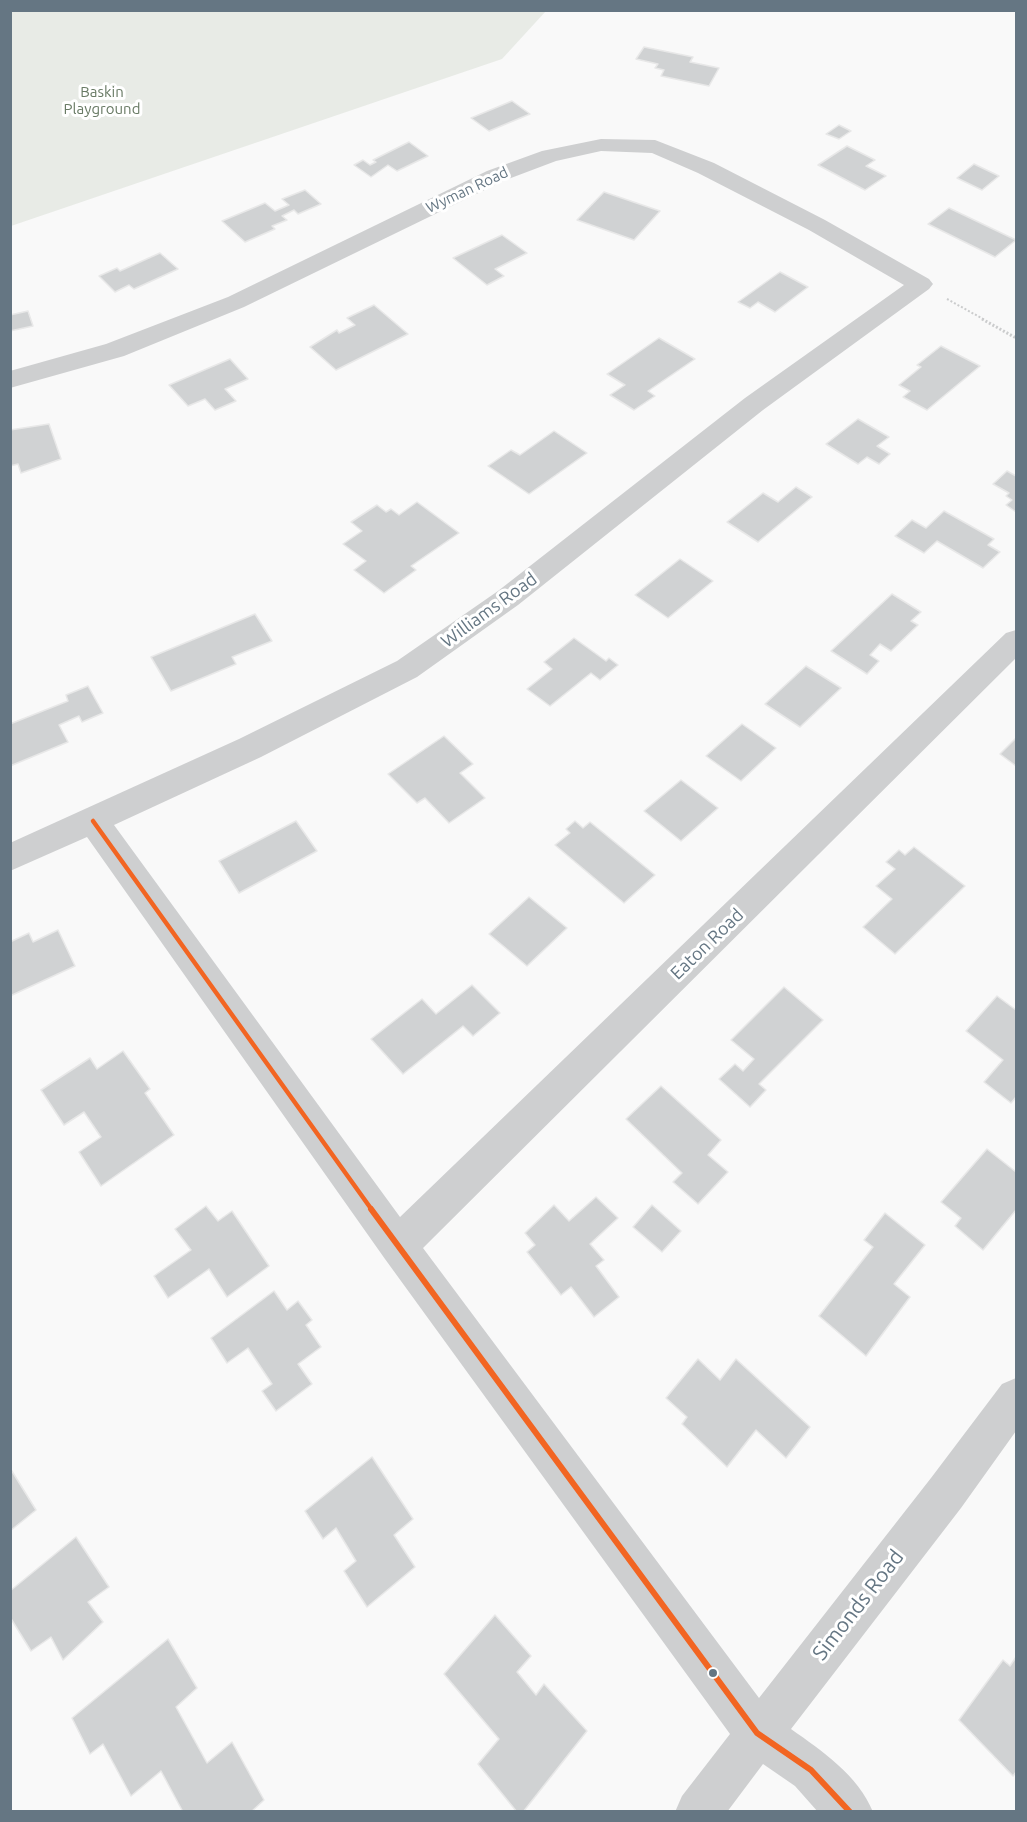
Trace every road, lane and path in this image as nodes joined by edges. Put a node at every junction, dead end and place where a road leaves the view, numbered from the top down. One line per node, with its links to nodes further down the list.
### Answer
1 (921, 284): 2 (path); 3 (street, Wyman Road); 5 (street, Williams Road)
2 (1017, 338)
3 (10, 380)
4 (1017, 641): 7 (street, Eaton Road)
5 (93, 821): 6 (street, Williams Road); 7 (street)
6 (10, 858)
7 (398, 1246): 9 (street)
8 (1017, 1398): 9 (street, Simonds Road)
9 (757, 1733): 10 (street, Simonds Road); 11 (street)
10 (698, 1812)
11 (850, 1812)

